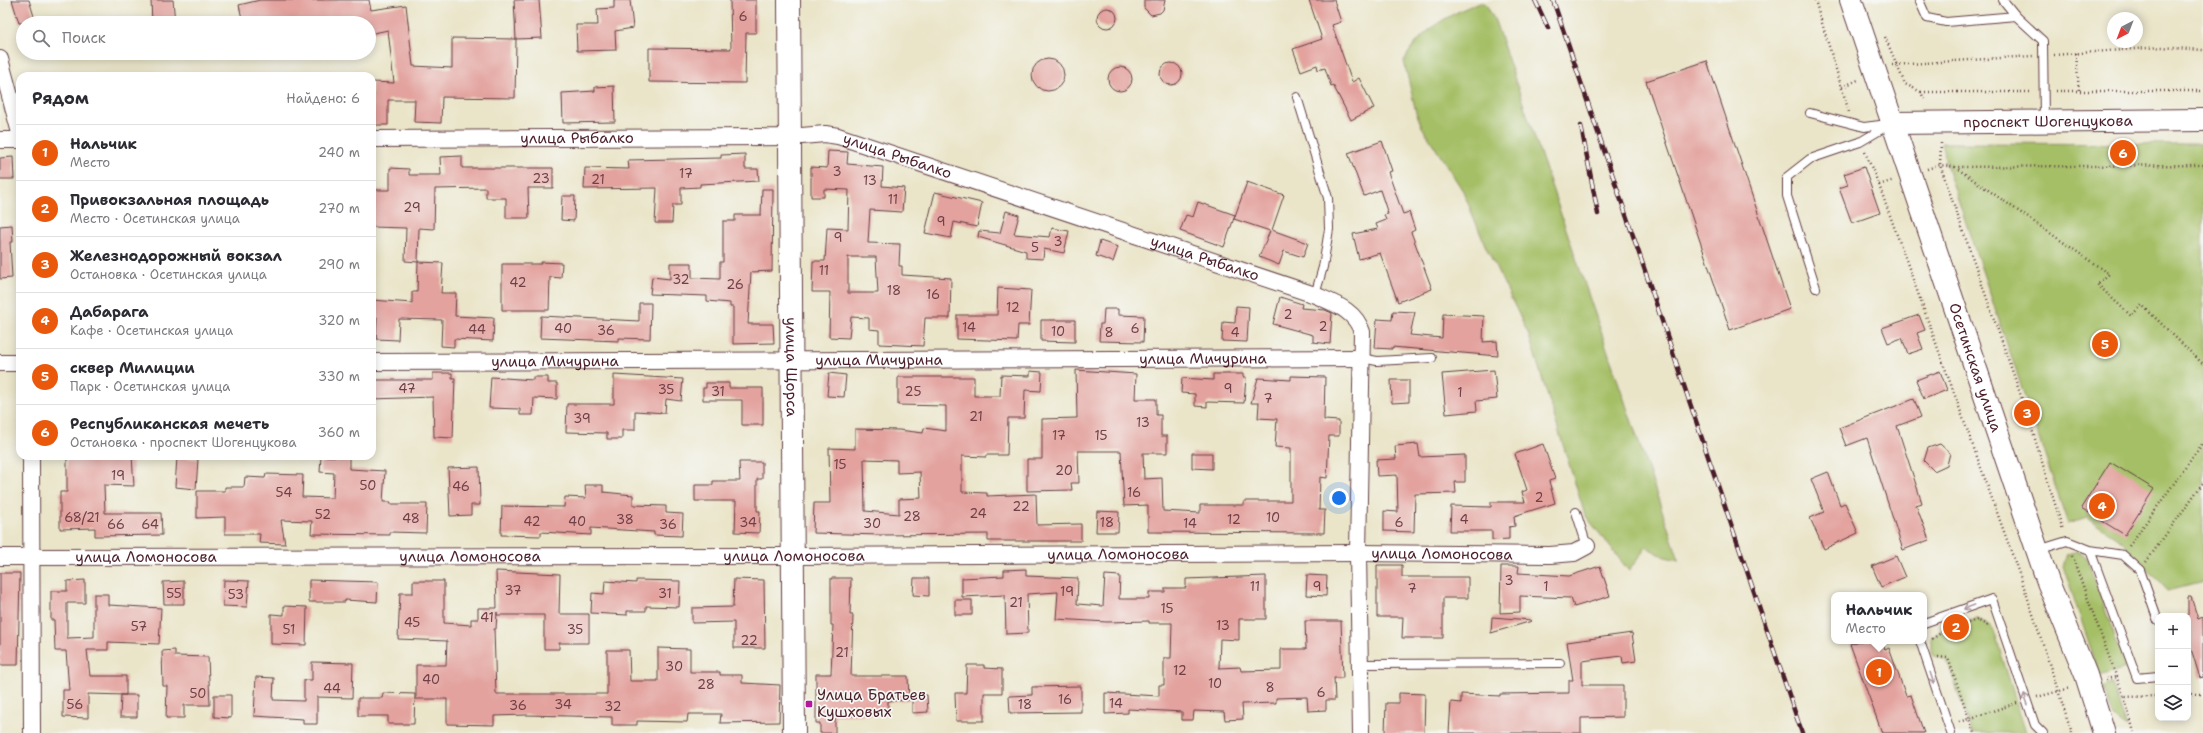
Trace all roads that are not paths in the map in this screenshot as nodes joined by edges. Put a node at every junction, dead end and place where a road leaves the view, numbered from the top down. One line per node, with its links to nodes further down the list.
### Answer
1 (789, 0): 13 (main road, улица Щорса)
2 (1851, 0): 12 (main road, Осетинская улица)
3 (1919, 0): 5 (lane)
4 (2003, 0): 5 (lane)
5 (2016, 16): 11 (lane)
6 (0, 59): 9 (street)
7 (1297, 97): 18 (lane)
8 (1810, 113): 12 (lane)
9 (16, 118)
10 (2203, 120): 11 (main road, проспект Шогенцукова)
11 (2044, 121): 12 (main road, проспект Шогенцукова)
12 (1893, 123): 17 (lane); 28 (main road, Осетинская улица)
13 (790, 137): 14 (street, улица Рыбалко); 18 (street, улица Рыбалко); 21 (main road, улица Щорса)
14 (376, 139)
15 (0, 140): 16 (street)
16 (16, 140)
17 (1816, 288)
18 (1315, 295): 19 (street, улица Рыбалко)
19 (1361, 358): 20 (lane); 21 (street, улица Мичурина); 30 (street, улица Рыбалко)
20 (1432, 358)
21 (791, 359): 22 (street, улица Мичурина); 31 (main road, улица Щорса)
22 (376, 362)
23 (0, 363): 24 (street)
24 (16, 363)
25 (30, 460): 32 (street)
26 (1576, 512): 27 (lane)
27 (1587, 546): 30 (street, улица Ломоносова)
28 (2038, 550): 29 (lane); 45 (main road, Осетинская улица)
29 (2090, 550): 34 (lane); 39 (lane)
30 (1358, 553): 31 (street, улица Ломоносова); 38 (street, улица Рыбалко)
31 (793, 556): 32 (street, улица Ломоносова); 42 (main road, улица Щорса)
32 (30, 557): 33 (street, улица Ломоносова); 41 (street)
33 (0, 558)
34 (2155, 613)
35 (1927, 622): 44 (lane, one-way to 35)
36 (1921, 644): 40 (lane, one-way to 40)
37 (1560, 663): 38 (lane)
38 (1361, 664): 43 (street, улица Рыбалко)
39 (2155, 676)
40 (1950, 729)
41 (32, 733)
42 (794, 733)
43 (1362, 733)
44 (2043, 733)
45 (2104, 733)

